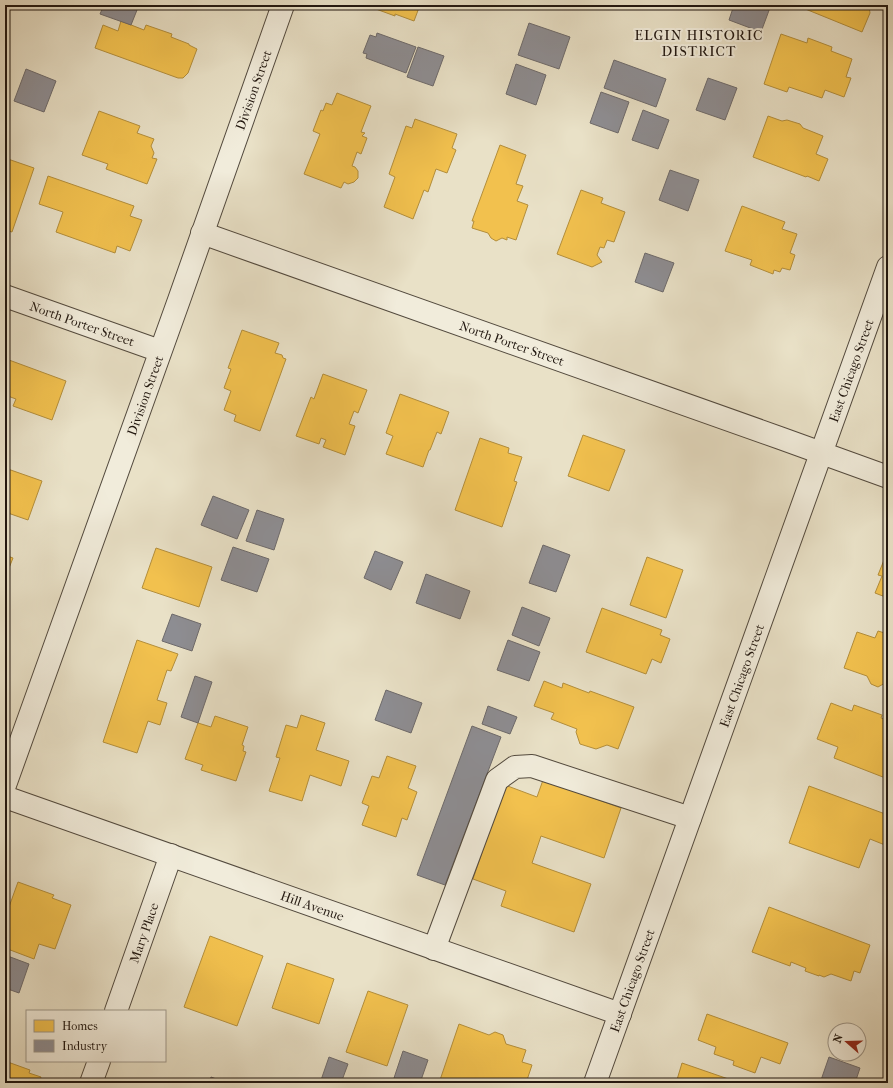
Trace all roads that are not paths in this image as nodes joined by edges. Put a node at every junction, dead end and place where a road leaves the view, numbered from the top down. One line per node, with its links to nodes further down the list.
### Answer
1 (283, 5): 2 (street, Division Street)
2 (202, 233): 5 (street, Division Street); 6 (street, North Porter Street)
3 (888, 267): 6 (street, East Chicago Street)
4 (5, 296): 5 (street, North Porter Street)
5 (160, 351): 8 (street, Division Street)
6 (822, 453): 7 (street, North Porter Street); 10 (street, East Chicago Street)
7 (888, 477)
8 (5, 785)
9 (5, 796): 11 (street, Hill Avenue)
10 (690, 818): 12 (street); 14 (street, East Chicago Street)
11 (171, 855): 12 (street, Hill Avenue); 13 (street, Mary Place)
12 (434, 949): 14 (street, Hill Avenue)
13 (116, 1010)
14 (620, 1014): 17 (street, East Chicago Street)
15 (99, 1062): 16 (street)
16 (91, 1083)
17 (595, 1083)

